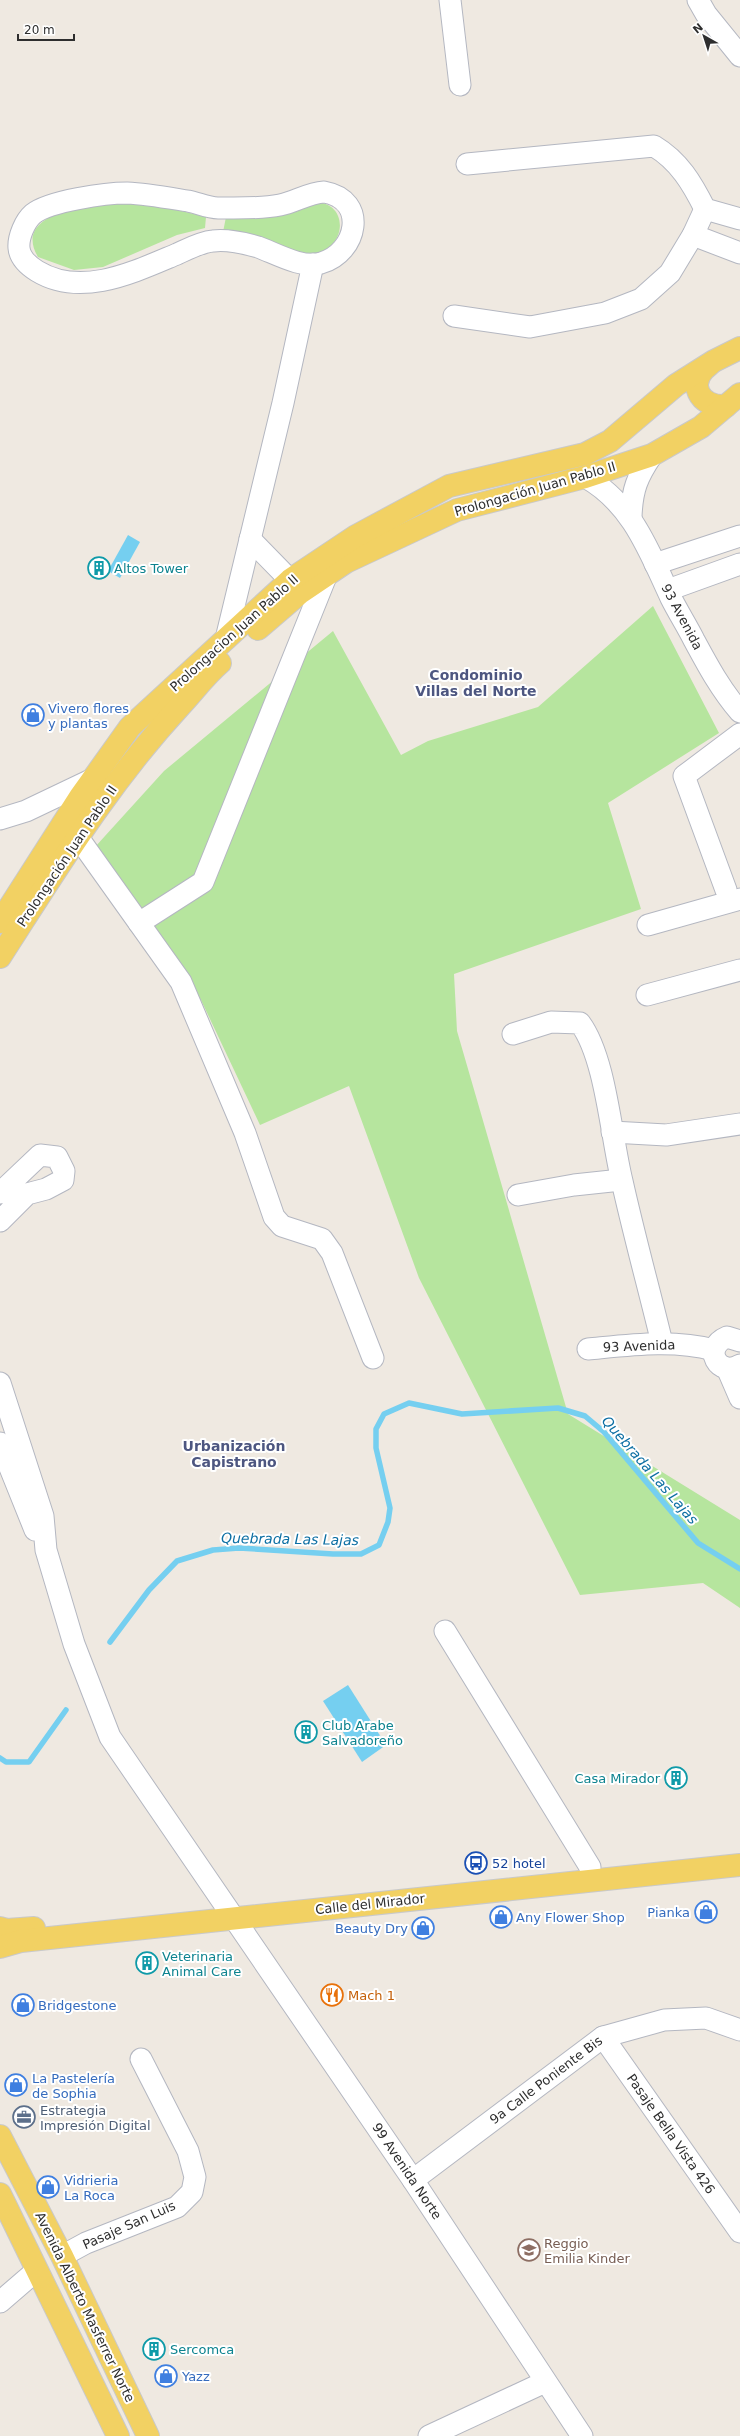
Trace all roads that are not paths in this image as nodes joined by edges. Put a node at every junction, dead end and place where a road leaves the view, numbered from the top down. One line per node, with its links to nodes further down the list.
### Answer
1 (450, 0): 4 (street)
2 (698, 0): 3 (street)
3 (740, 56)
4 (460, 85)
5 (467, 164): 7 (street)
6 (216, 208): 10 (street); 10 (street); 12 (street)
7 (705, 209): 8 (street); 9 (street)
8 (740, 219)
9 (693, 235): 11 (street); 13 (street)
10 (212, 241): 12 (street)
11 (740, 253)
12 (313, 264): 21 (street)
13 (454, 316)
14 (740, 348): 15 (main road, Prolongacion Juan Pablo II)
15 (714, 360): 16 (main road); 25 (main road, Prolongacion Juan Pablo II)
16 (733, 400): 17 (main road, Prolongación Juan Pablo II)
17 (652, 455): 18 (main road, Prolongación Juan Pablo II); 19 (street, 93 Avenida)
18 (585, 477): 19 (street, 93 Avenida); 24 (main road, Prolongación Juan Pablo II)
19 (631, 517): 22 (street, 93 Avenida)
20 (740, 536): 22 (street)
21 (250, 539): 25 (street); 27 (street)
22 (655, 564): 26 (street, 93 Avenida)
23 (740, 564): 26 (street)
24 (327, 574): 32 (main road, Prolongación Juan Pablo II); 35 (street)
25 (290, 580): 27 (main road, Prolongacion Juan Pablo II)
26 (668, 590): 28 (street, 93 Avenida)
27 (226, 639): 30 (main road, Prolongacion Juan Pablo II)
28 (740, 712)
29 (740, 734): 33 (street)
30 (91, 780): 31 (street); 34 (main road, Prolongacion Juan Pablo II)
31 (0, 819)
32 (76, 836): 35 (street); 37 (main road, Prolongación Juan Pablo II)
33 (733, 895): 36 (street)
34 (0, 922)
35 (139, 923): 51 (street)
36 (648, 925)
37 (0, 957)
38 (740, 970): 39 (street)
39 (647, 995)
40 (513, 1034): 42 (street)
41 (740, 1124): 42 (street)
42 (612, 1132): 43 (street)
43 (621, 1180): 45 (street); 48 (street)
44 (0, 1193): 46 (street)
45 (518, 1195)
46 (0, 1221)
47 (740, 1340): 50 (street)
48 (662, 1343): 49 (street, 93 Avenida); 50 (street, 93 Avenida)
49 (588, 1349)
50 (714, 1350): 52 (street)
51 (373, 1358)
52 (733, 1366): 54 (street)
53 (0, 1382): 56 (street)
54 (740, 1398)
55 (0, 1443): 56 (street)
56 (46, 1550): 61 (street, 99 Avenida Norte)
57 (445, 1631): 60 (street)
58 (740, 1852): 60 (main road, Calle del Mirador)
59 (740, 1865): 61 (main road, Calle del Mirador)
60 (590, 1867): 61 (main road, Calle del Mirador)
61 (231, 1914): 62 (main road, Calle del Mirador); 63 (main road, Calle del Mirador); 68 (street, 99 Avenida Norte)
62 (0, 1928)
63 (0, 1947)
64 (740, 2030): 65 (street, 9a Calle Poniente Bis)
65 (603, 2037): 68 (street, 9a Calle Poniente Bis); 70 (street, Pasaje Bella Vista 426)
66 (141, 2059): 71 (street, Pasaje San Luis)
67 (0, 2136): 71 (main road, Avenida Alberto Masferrer Norte)
68 (413, 2180): 74 (street, 99 Avenida Norte)
69 (0, 2194): 72 (main road, Avenida Alberto Masferrer Norte)
70 (740, 2232)
71 (62, 2256): 76 (main road, Avenida Alberto Masferrer Norte)
72 (36, 2271): 73 (street); 75 (main road, Avenida Alberto Masferrer Norte)
73 (0, 2302)
74 (545, 2382): 77 (street); 78 (street, 99 Avenida Norte)
75 (118, 2436)
76 (148, 2436)
77 (429, 2436)
78 (582, 2436)

